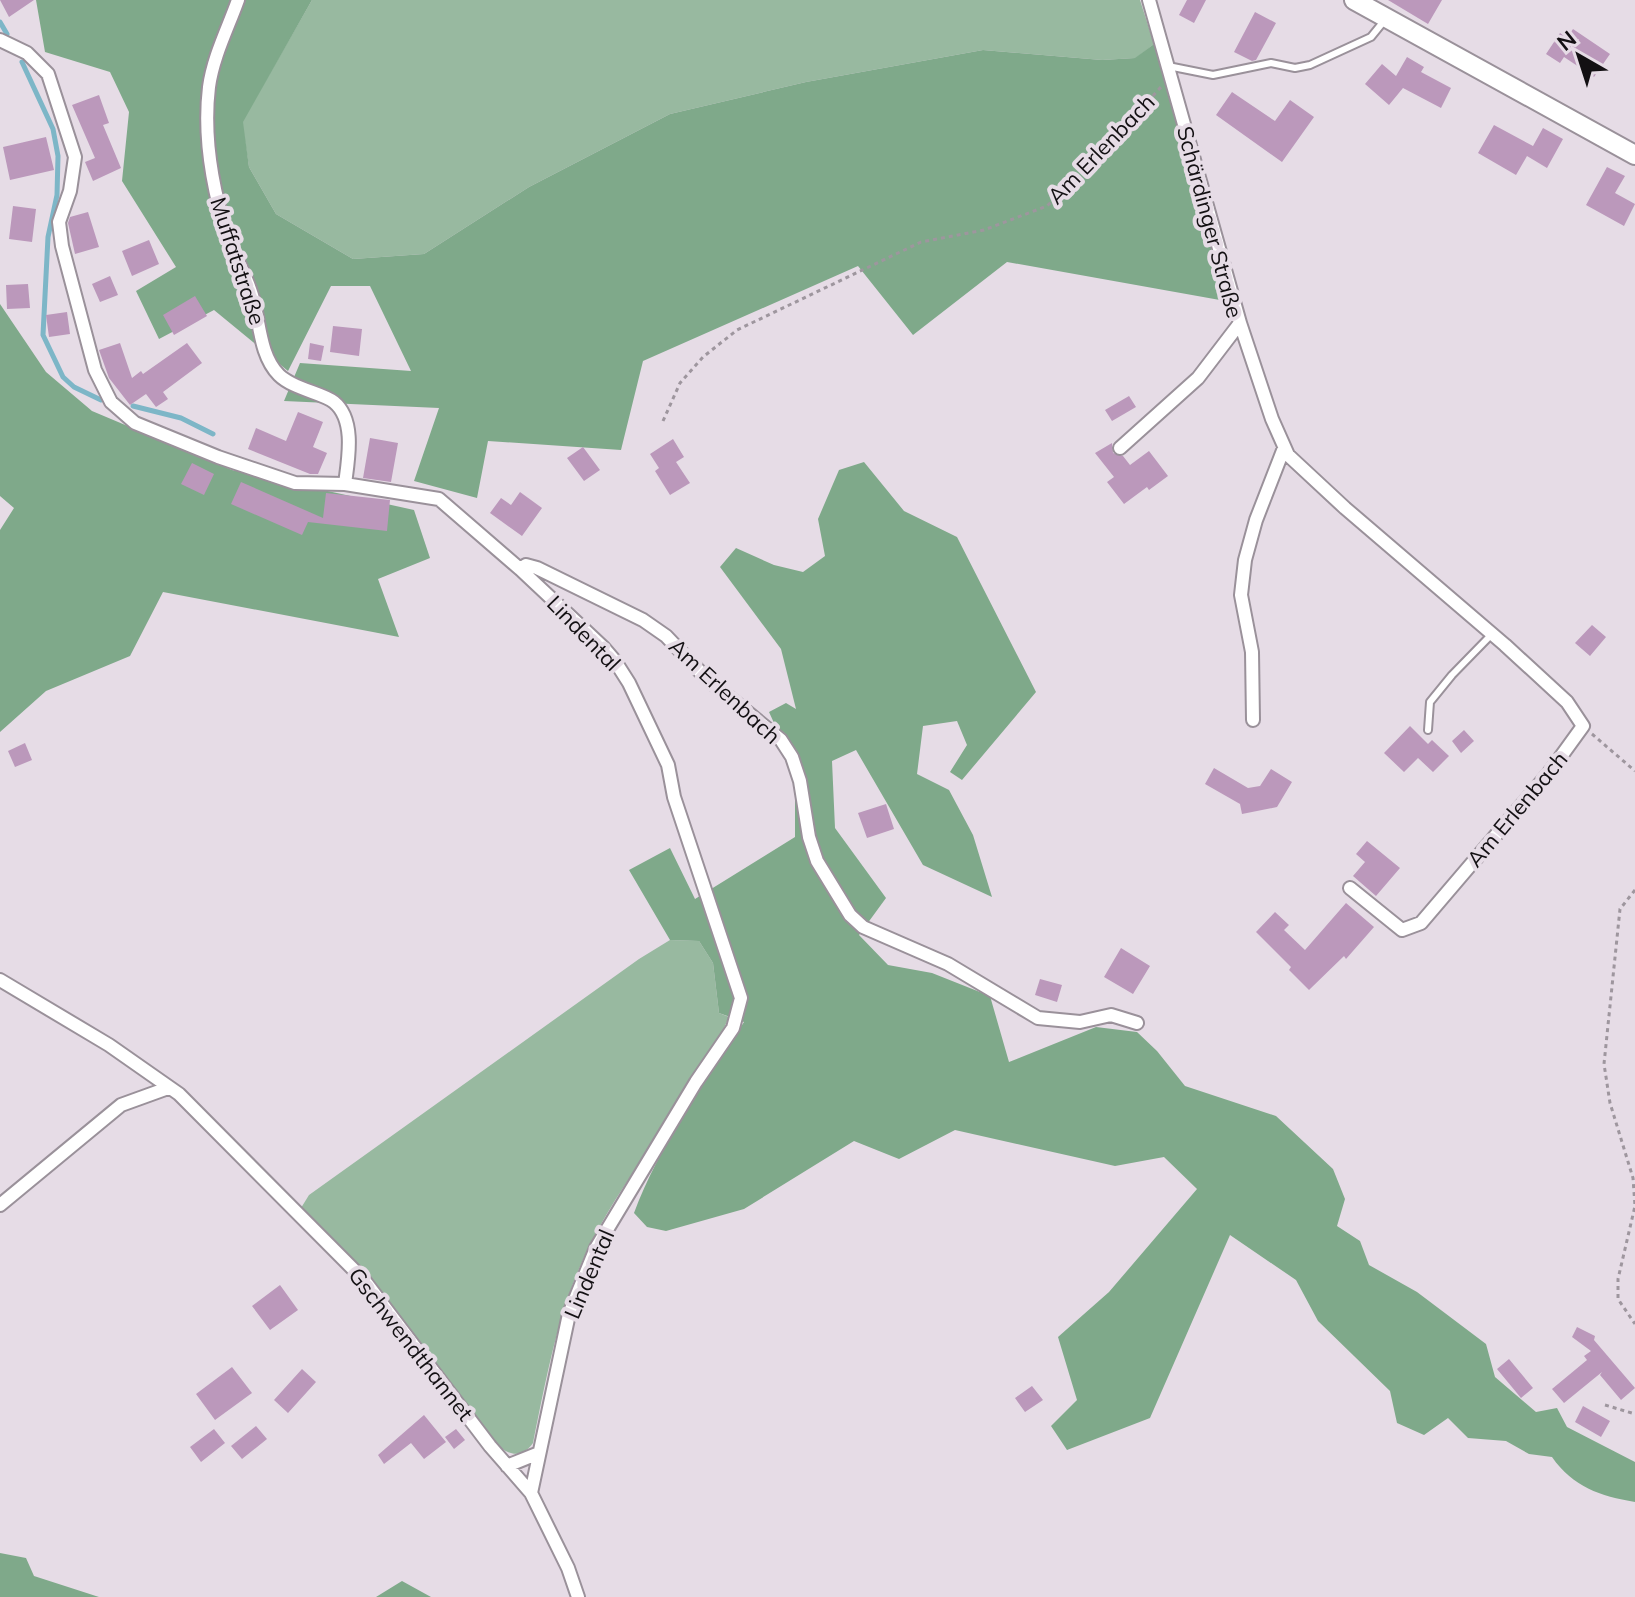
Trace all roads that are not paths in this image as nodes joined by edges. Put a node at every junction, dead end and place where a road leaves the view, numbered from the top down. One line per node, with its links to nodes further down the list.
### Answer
1 (238, 0): 11 (street, Muffatstraße)
2 (1149, 0): 6 (street, Schärdinger Straße)
3 (1354, 0): 4 (main road)
4 (1386, 18): 6 (lane); 7 (main road)
5 (0, 40): 11 (street, Lindental)
6 (1170, 71): 8 (street, Schärdinger Straße)
7 (1635, 155)
8 (1240, 323): 9 (street, Schärdinger Straße); 10 (street)
9 (1120, 448)
10 (1284, 448): 13 (street); 14 (street)
11 (345, 484): 12 (street, Lindental)
12 (520, 569): 18 (street, Am Erlenbach); 21 (street, Lindental)
13 (1492, 634): 15 (lane); 16 (street, Am Erlenbach)
14 (1253, 720)
15 (1428, 730)
16 (1350, 888)
17 (0, 980): 19 (street, Gschwendthannet)
18 (1137, 1023)
19 (168, 1088): 20 (street); 22 (street, Gschwendthannet)
20 (0, 1205)
21 (539, 1453): 22 (street); 23 (street, Lindental)
22 (507, 1466): 23 (street, Gschwendthannet)
23 (531, 1493): 24 (street, Gschwendthannet)
24 (578, 1597)

